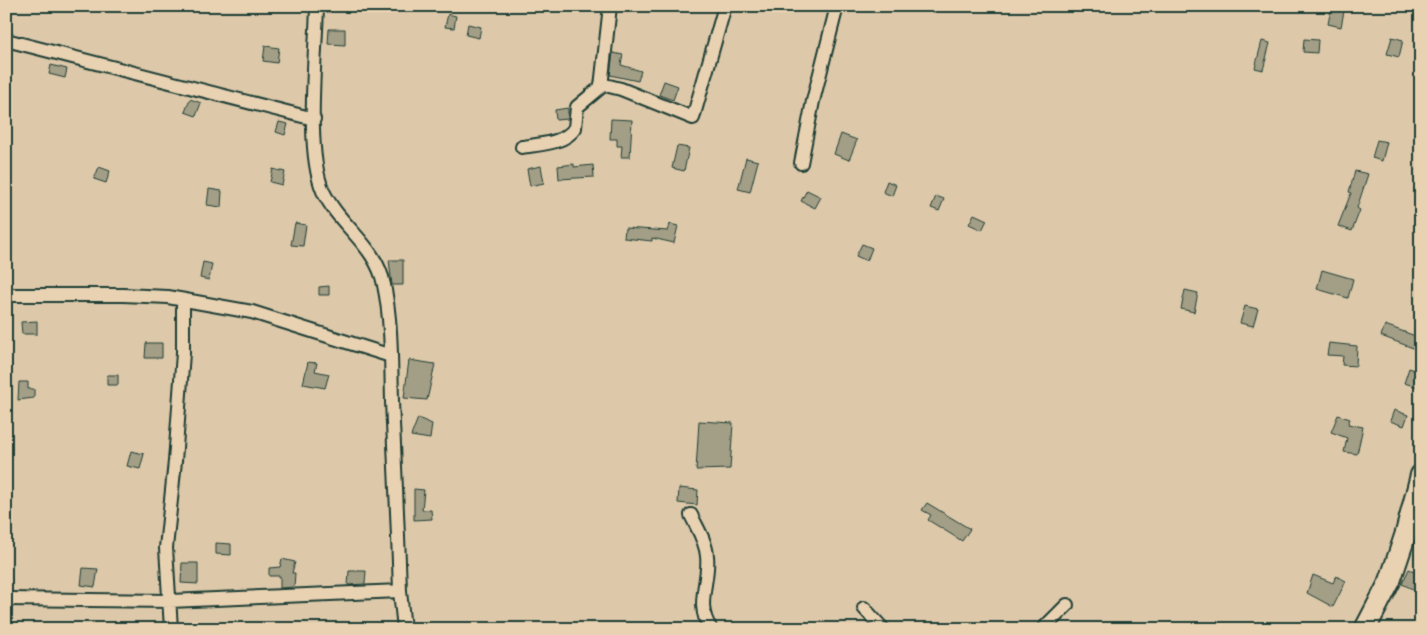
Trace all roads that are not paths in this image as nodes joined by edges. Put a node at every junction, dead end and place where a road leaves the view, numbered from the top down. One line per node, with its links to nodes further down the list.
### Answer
1 (317, 6): 7 (street)
2 (610, 6): 6 (street)
3 (725, 6): 6 (street)
4 (838, 6): 9 (street)
5 (6, 40): 7 (street)
6 (601, 84): 8 (street)
7 (314, 119): 12 (street)
8 (522, 147)
9 (801, 164)
10 (6, 295): 11 (street)
11 (183, 300): 12 (street); 17 (street)
12 (391, 356): 15 (street)
13 (1421, 475): 25 (main road)
14 (691, 515): 22 (street)
15 (400, 591): 17 (street); 21 (street)
16 (6, 599): 17 (street)
17 (170, 602): 20 (street)
18 (1067, 605): 24 (street)
19 (864, 608): 23 (street)
20 (171, 629)
21 (404, 629)
22 (711, 629)
23 (883, 629)
24 (1043, 629)
25 (1366, 629)

